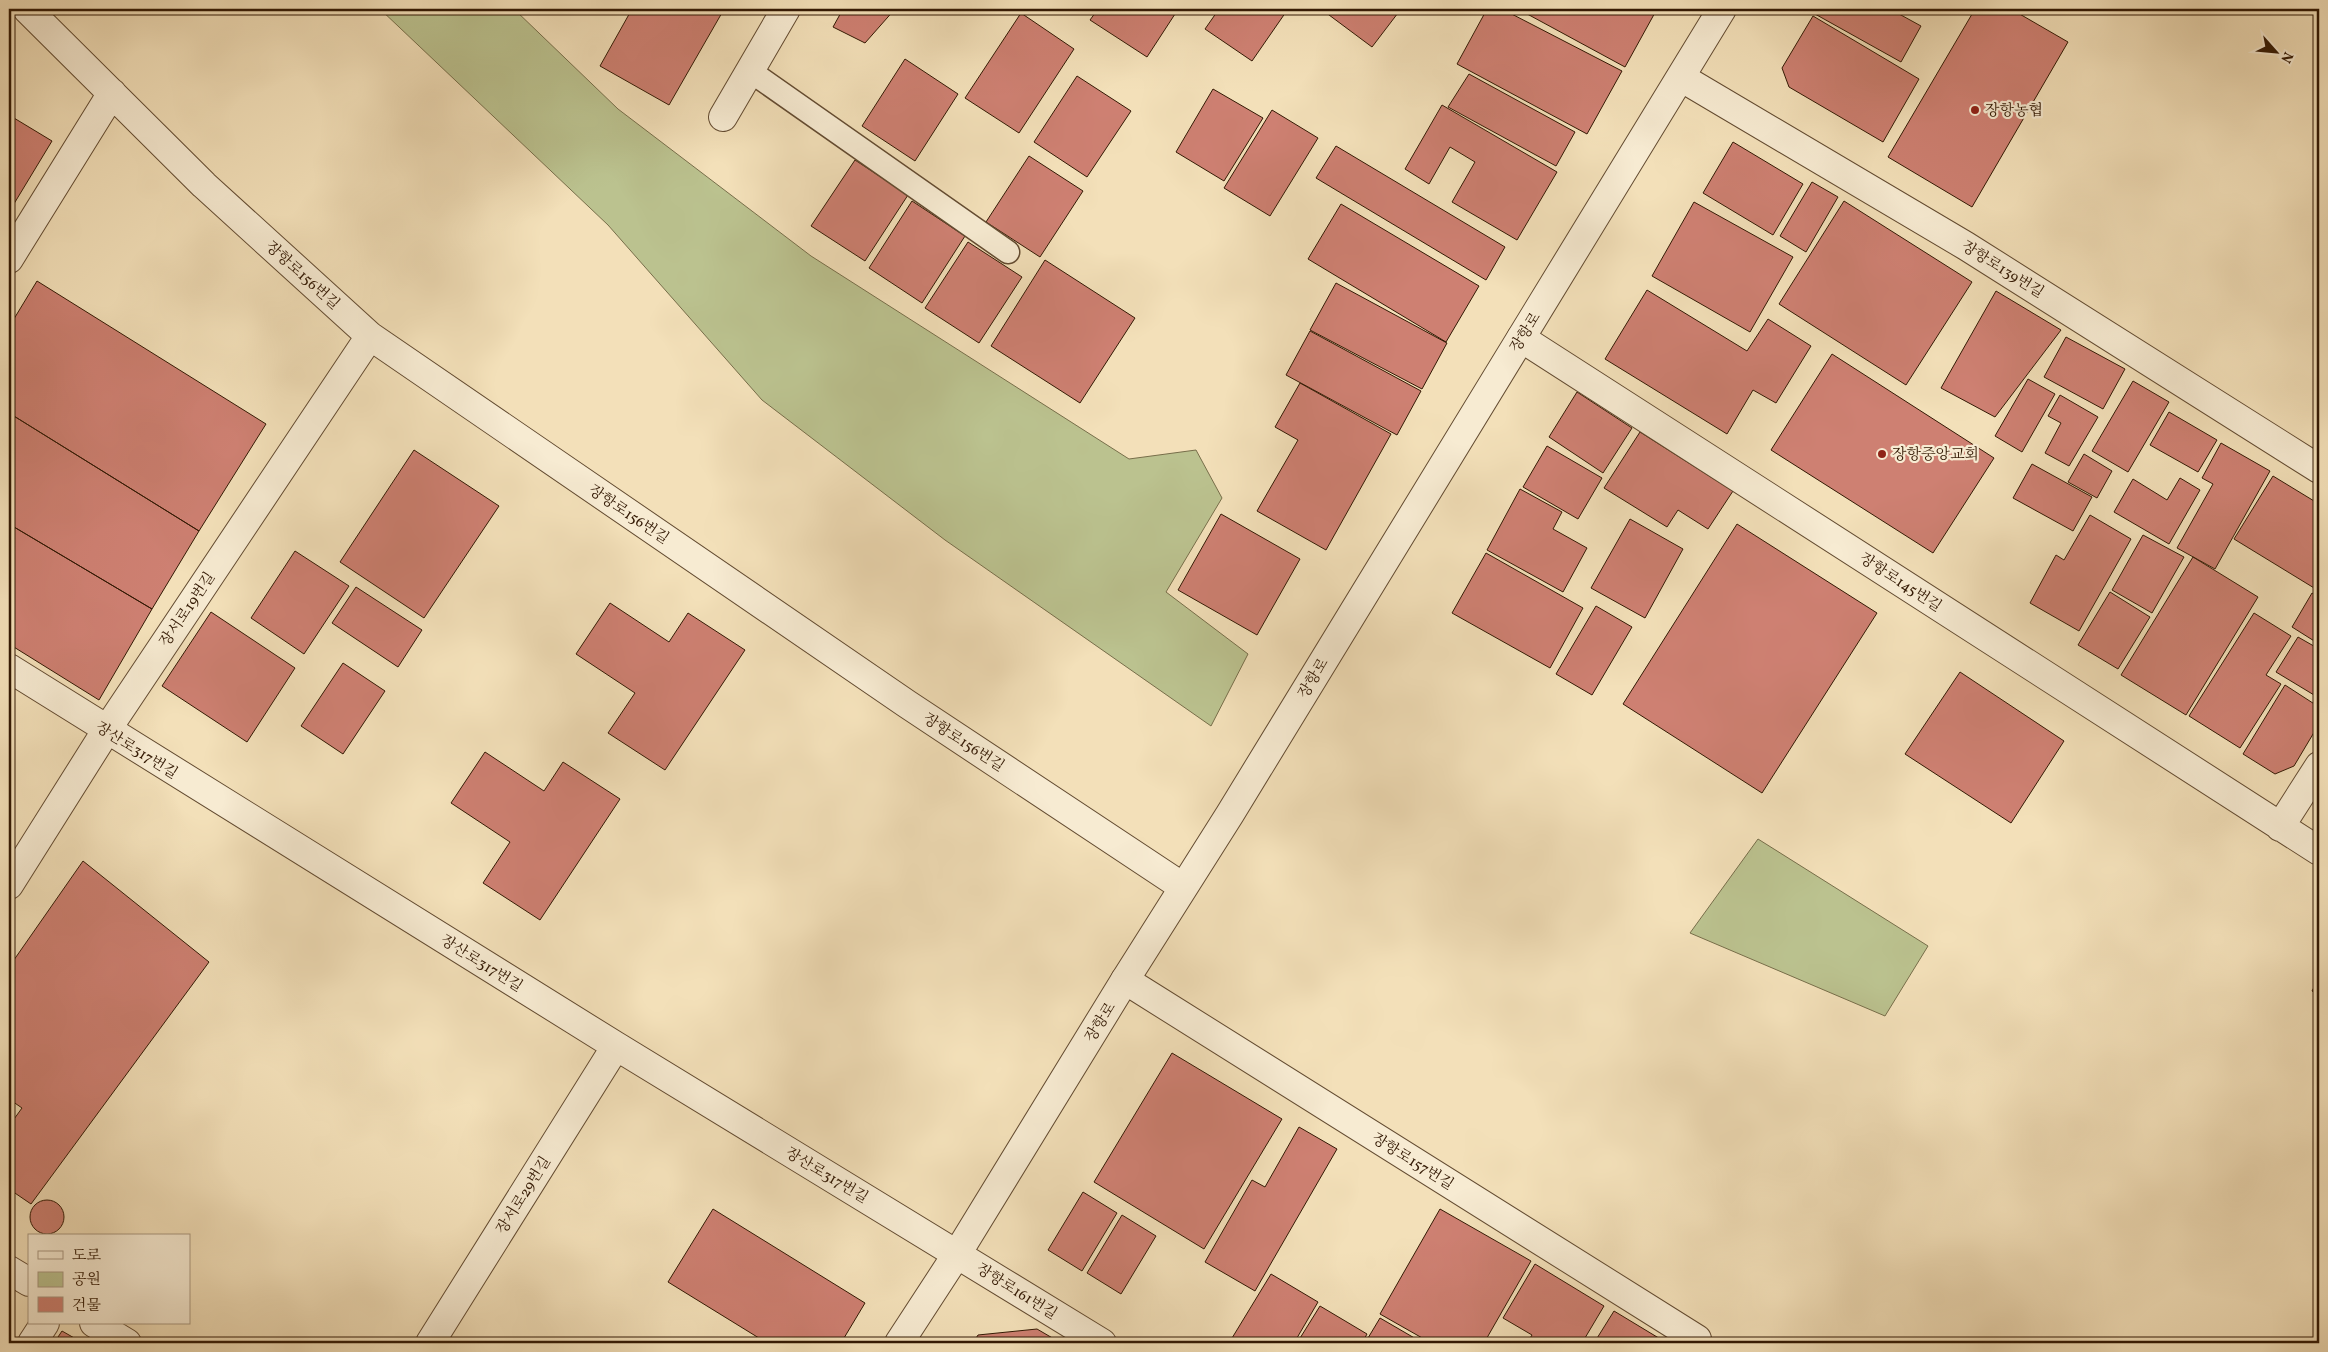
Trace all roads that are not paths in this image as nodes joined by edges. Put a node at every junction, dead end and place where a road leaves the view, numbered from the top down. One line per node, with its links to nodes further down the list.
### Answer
1 (27, 9): 6 (street, 장항로156번길)
2 (786, 9): 4 (street)
3 (1722, 9): 5 (street, 장항로)
4 (750, 70): 7 (street); 8 (lane)
5 (1682, 78): 11 (street, 장항로); 12 (street, 장항로139번길)
6 (112, 93): 9 (street); 10 (street, 장항로156번길)
7 (722, 116)
8 (1008, 252)
9 (9, 259)
10 (370, 336): 14 (street, 장서로19번길); 19 (street, 장항로156번길)
11 (1521, 338): 16 (street, 장항로145번길); 19 (street, 장항로)
12 (2319, 469)
13 (9, 668): 14 (street, 장산로317번길)
14 (106, 731): 18 (street, 장서로19번길); 21 (street, 장산로317번길)
15 (2319, 766): 16 (street)
16 (2280, 827): 17 (street, 장항로145번길)
17 (2319, 851)
18 (9, 885)
19 (1183, 887): 20 (street, 장항로)
20 (1125, 980): 22 (street, 장항로); 32 (street, 장항로157번길)
21 (616, 1046): 22 (street, 장산로317번길); 29 (street, 장서로29번길)
22 (957, 1254): 30 (street, 장항로); 31 (street, 장항로161번길)
23 (9, 1270): 24 (street)
24 (28, 1281)
25 (44, 1324): 27 (street)
26 (96, 1324): 28 (street)
27 (32, 1343)
28 (128, 1343)
29 (430, 1343)
30 (899, 1343)
31 (1102, 1343)
32 (1695, 1343)

